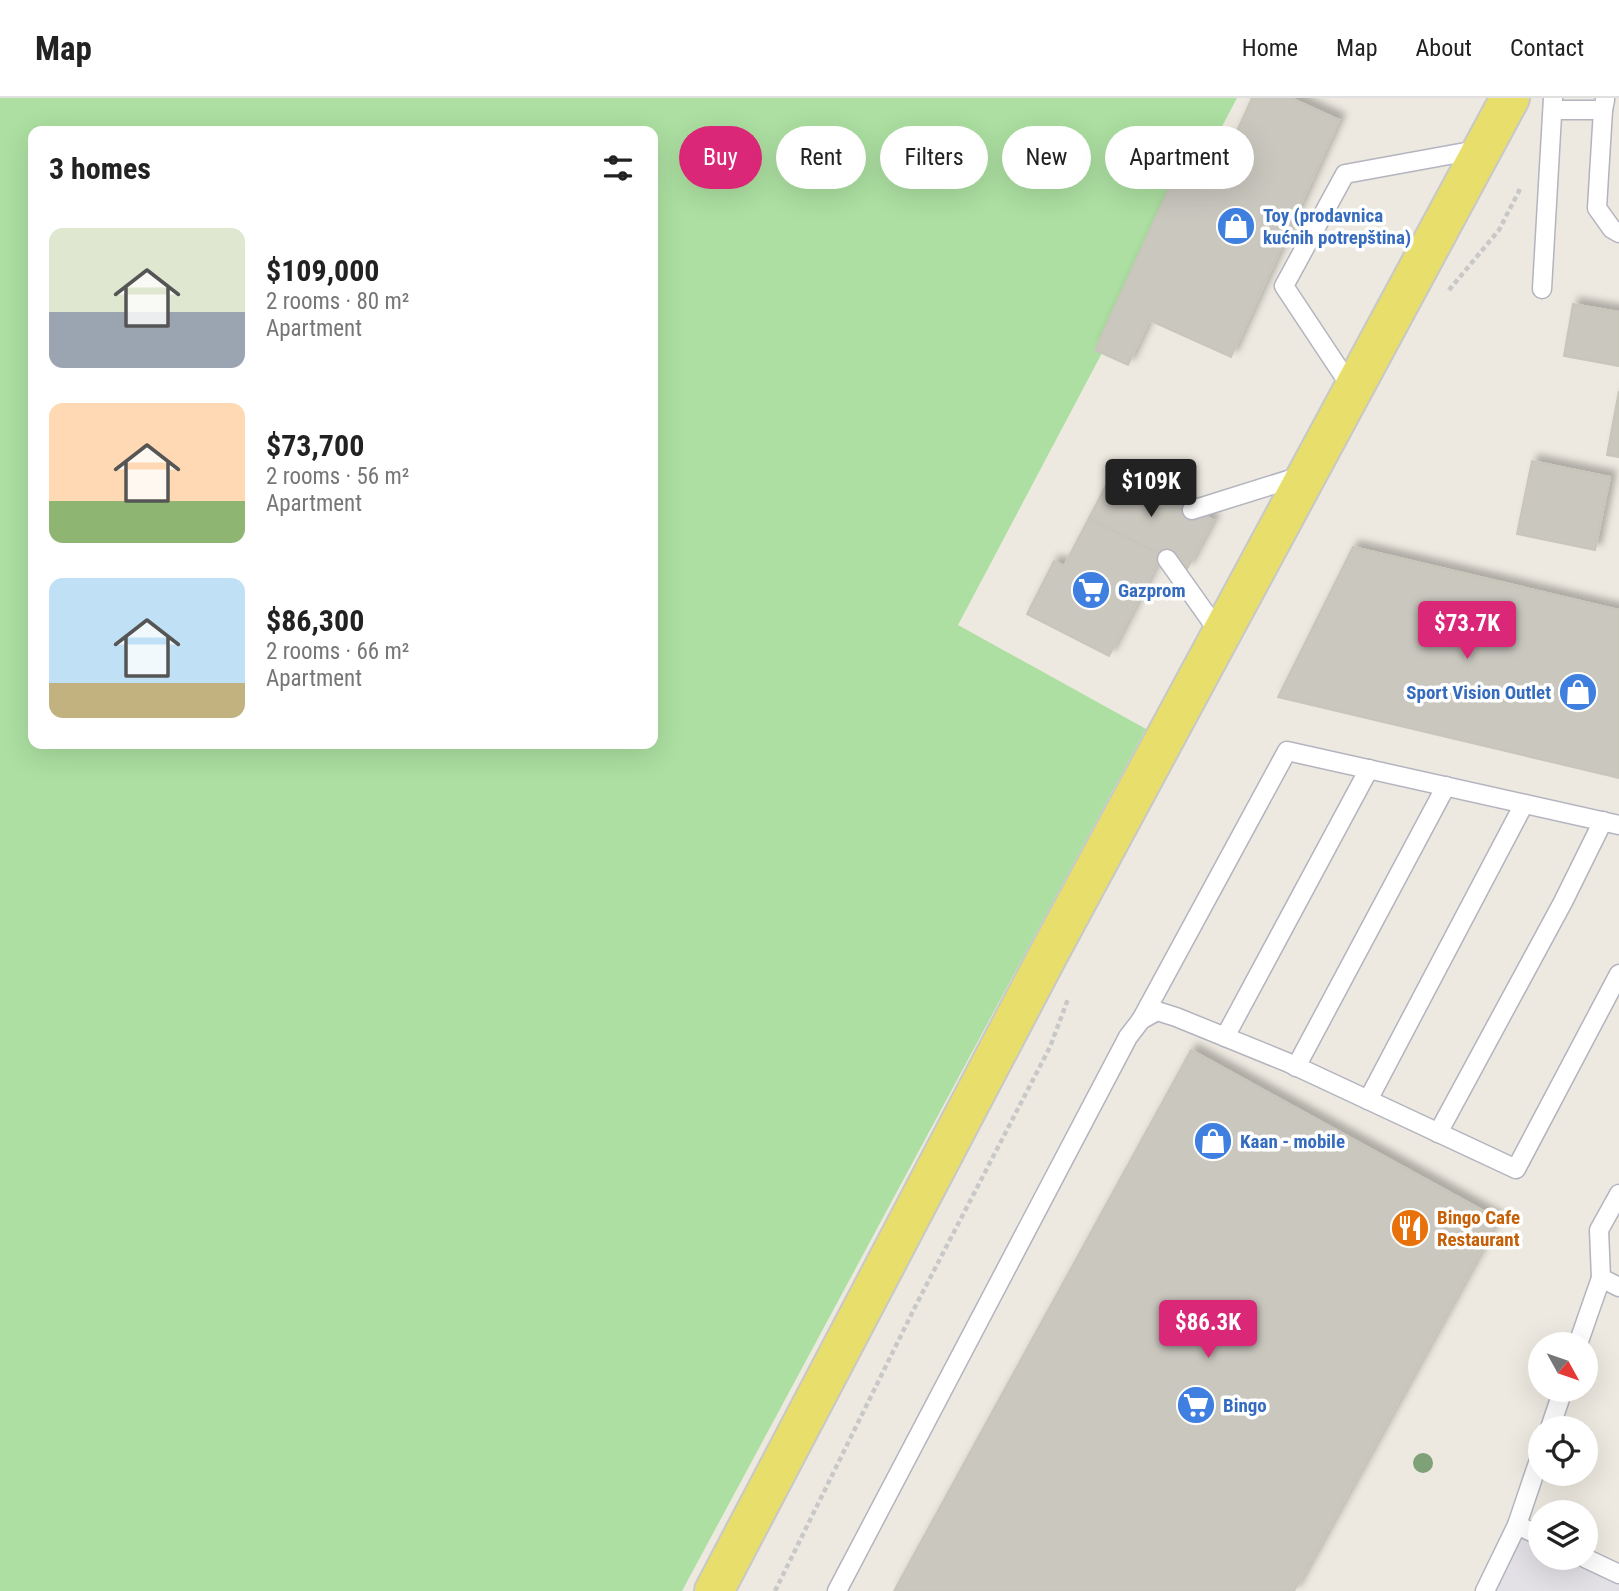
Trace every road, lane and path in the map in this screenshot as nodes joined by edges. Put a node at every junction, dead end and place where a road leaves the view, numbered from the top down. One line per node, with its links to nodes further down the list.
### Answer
1 (1510, 98): 4 (main road)
2 (1553, 104): 3 (lane); 7 (lane)
3 (1604, 104): 6 (lane)
4 (1482, 149): 9 (main road); 9 (lane)
5 (1521, 188): 8 (path)
6 (1619, 233)
7 (1542, 289)
8 (1446, 294)
9 (1353, 390): 10 (main road)
10 (1307, 474): 11 (lane); 13 (main road)
11 (1192, 510)
12 (1167, 559): 13 (lane)
13 (1221, 635): 34 (main road)
14 (1369, 769): 15 (lane); 20 (lane); 21 (lane)
15 (1446, 786): 16 (lane); 22 (lane)
16 (1524, 804): 17 (lane); 23 (lane)
17 (1611, 823): 24 (lane)
18 (1619, 974): 24 (lane)
19 (1072, 988): 35 (path)
20 (1140, 1020): 21 (lane); 36 (lane)
21 (1225, 1037): 22 (lane)
22 (1296, 1067): 23 (lane)
23 (1368, 1100): 24 (lane)
24 (1438, 1133)
25 (1619, 1194): 26 (lane)
26 (1601, 1278): 27 (lane); 28 (lane)
27 (1619, 1287)
28 (1582, 1332)
29 (1530, 1486): 30 (lane)
30 (1517, 1525): 31 (lane); 37 (lane)
31 (1528, 1530)
32 (1598, 1564): 33 (lane)
33 (1619, 1574)
34 (724, 1581)
35 (775, 1591)
36 (837, 1591)
37 (1485, 1591)

